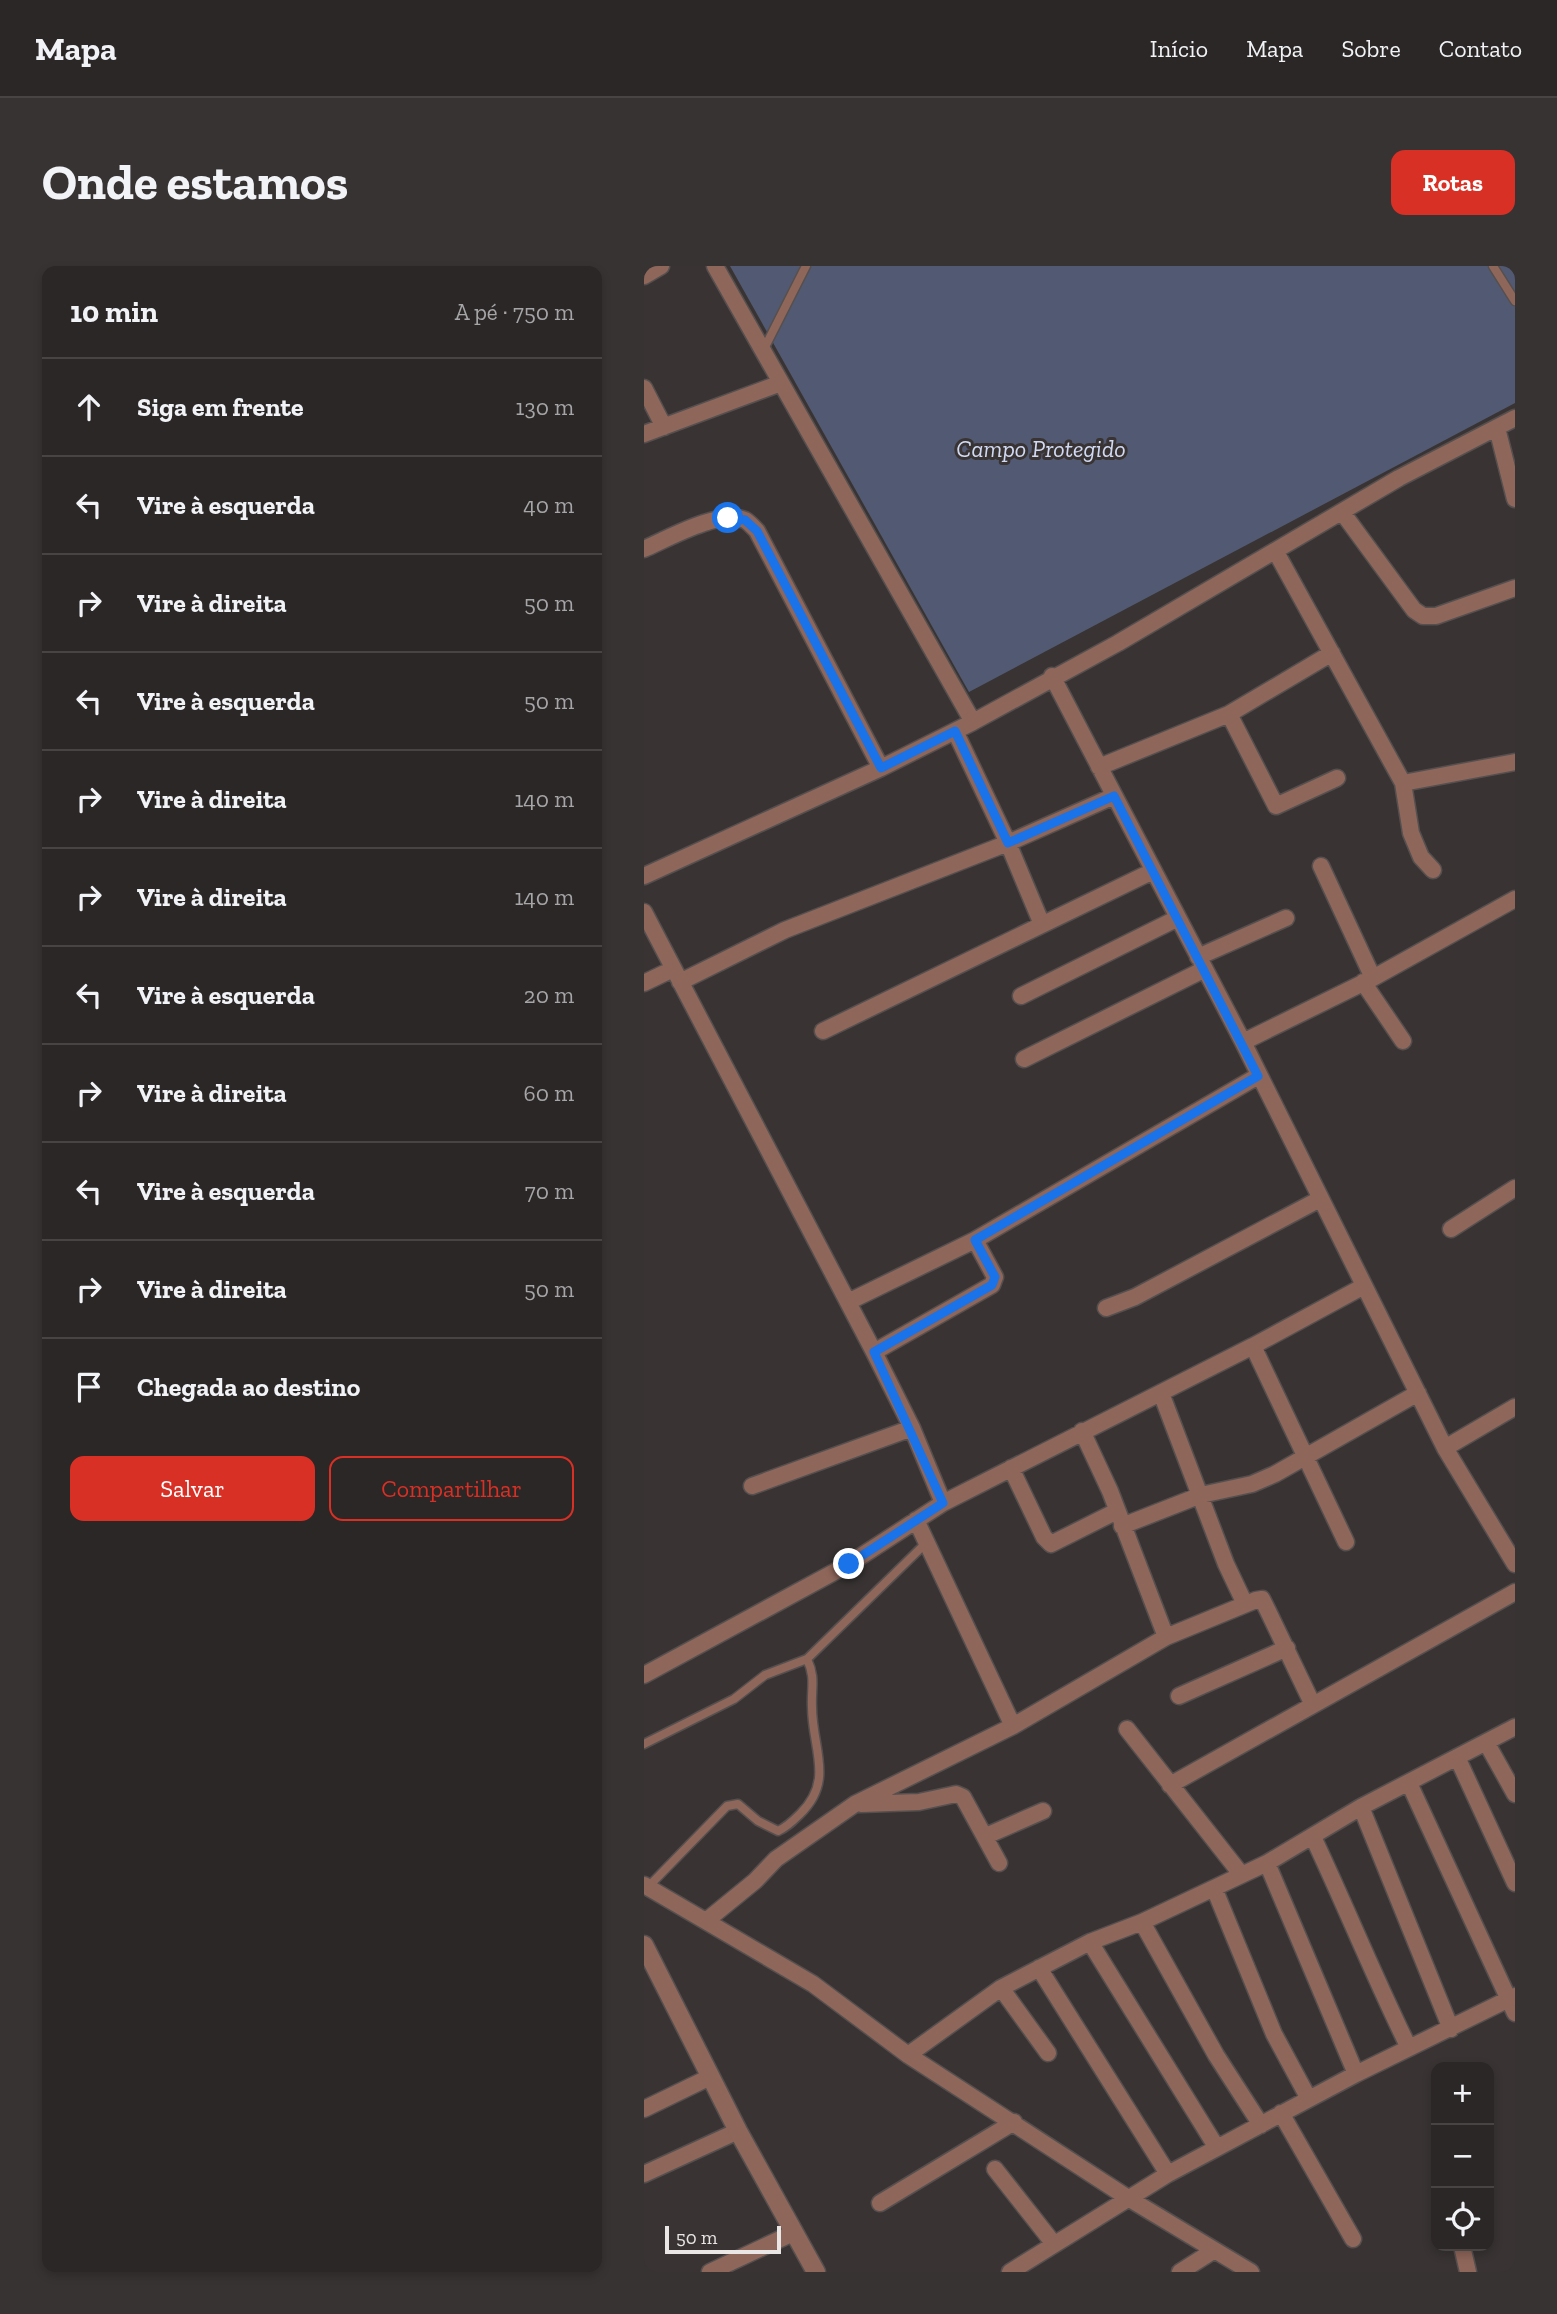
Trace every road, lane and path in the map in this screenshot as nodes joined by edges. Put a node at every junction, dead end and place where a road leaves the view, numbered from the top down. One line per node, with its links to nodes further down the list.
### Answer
1 (661, 266): 5 (street)
2 (806, 266): 7 (lane)
3 (1493, 266): 6 (lane)
4 (719, 267): 7 (street)
5 (644, 276)
6 (1515, 302)
7 (763, 352): 8 (street)
8 (781, 383): 11 (street); 22 (street)
9 (644, 388): 11 (street)
10 (1515, 418): 12 (street)
11 (664, 427): 13 (street)
12 (1497, 428): 14 (street); 15 (street)
13 (644, 435)
14 (1515, 499)
15 (1342, 512): 17 (street); 18 (street)
16 (644, 549): 26 (street)
17 (1276, 552): 19 (street); 20 (street)
18 (1515, 587)
19 (1332, 653): 21 (street); 28 (street)
20 (1052, 676): 22 (street); 25 (street)
21 (1229, 713): 25 (street); 27 (street)
22 (973, 722): 23 (street)
23 (955, 731): 26 (street); 30 (street)
24 (1515, 762): 28 (street)
25 (1099, 766): 29 (street)
26 (881, 768): 34 (street)
27 (1337, 778)
28 (1403, 783): 32 (street)
29 (1114, 796): 30 (street); 33 (street)
30 (1008, 843): 39 (street); 41 (street)
31 (1321, 866): 42 (street)
32 (1433, 870)
33 (1153, 871): 37 (street); 39 (street)
34 (644, 876)
35 (1515, 899): 42 (street)
36 (644, 912): 41 (street)
37 (1178, 918): 40 (street); 44 (street)
38 (1286, 918): 40 (street)
39 (1041, 922): 45 (street)
40 (1202, 963): 47 (street); 48 (street)
41 (676, 975): 43 (street); 55 (street)
42 (1368, 980): 46 (street); 47 (street)
43 (644, 983)
44 (1021, 996)
45 (822, 1031)
46 (1403, 1041)
47 (1243, 1042): 49 (street)
48 (1024, 1059)
49 (1258, 1076): 51 (street); 53 (street)
50 (1515, 1188): 52 (street)
51 (1320, 1199): 54 (street); 56 (street)
52 (1451, 1230)
53 (975, 1240): 55 (street); 58 (street)
54 (1364, 1286): 57 (street); 60 (street)
55 (848, 1302): 58 (street)
56 (1106, 1308)
57 (1253, 1346): 59 (street); 65 (street)
58 (874, 1352): 62 (street)
59 (1161, 1393): 63 (street); 68 (street)
60 (1418, 1393): 64 (street); 65 (street)
61 (1515, 1407): 64 (street)
62 (912, 1428): 67 (street); 69 (street)
63 (1082, 1431): 66 (street); 70 (street)
64 (1445, 1448): 74 (street)
65 (1305, 1457): 68 (street); 72 (street)
66 (1011, 1468): 69 (street); 70 (street)
67 (751, 1486)
68 (1202, 1495): 70 (street); 76 (street)
69 (943, 1503): 71 (street)
70 (1120, 1519): 77 (street)
71 (916, 1520): 73 (street); 80 (street)
72 (1346, 1542)
73 (926, 1543): 79 (lane); 83 (street)
74 (1515, 1564)
75 (1515, 1592): 82 (street)
76 (1245, 1604): 77 (street); 78 (street)
77 (1166, 1637): 83 (street)
78 (1287, 1648): 81 (street); 82 (street)
79 (807, 1659): 87 (lane); 101 (lane)
80 (644, 1675)
81 (1180, 1696)
82 (1313, 1705): 90 (street)
83 (1013, 1727): 92 (street)
84 (1515, 1727): 86 (street)
85 (1127, 1729): 90 (street)
86 (1486, 1742): 88 (street); 91 (street)
87 (644, 1744)
88 (1457, 1757): 89 (street); 100 (street)
89 (1409, 1783): 93 (street); 109 (street)
90 (1170, 1785): 99 (street)
91 (1515, 1794)
92 (855, 1804): 95 (street); 103 (street)
93 (1361, 1807): 96 (street); 110 (street)
94 (1043, 1811): 95 (street)
95 (986, 1836): 97 (street)
96 (1313, 1837): 98 (street); 111 (street)
97 (999, 1863)
98 (1267, 1863): 99 (street); 114 (street)
99 (1241, 1874): 102 (street)
100 (1515, 1883)
101 (646, 1886): 103 (street)
102 (1214, 1888): 104 (street); 116 (street)
103 (706, 1921): 113 (street)
104 (1142, 1922): 105 (street); 120 (street)
105 (1090, 1942): 107 (street); 122 (street)
106 (644, 1944): 115 (street)
107 (1039, 1968): 108 (street); 125 (street)
108 (1001, 1988): 112 (street); 113 (street)
109 (1513, 2003): 110 (street)
110 (1451, 2029): 111 (street)
111 (1409, 2049): 114 (street)
112 (1048, 2053)
113 (908, 2055): 119 (street)
114 (1356, 2074): 116 (street)
115 (710, 2077): 117 (street); 121 (street)
116 (1309, 2099): 118 (street)
117 (644, 2109)
118 (1281, 2113): 120 (street); 129 (street)
119 (1014, 2122): 126 (street); 127 (street)
120 (1261, 2125): 122 (street)
121 (738, 2131): 124 (street); 128 (street)
122 (1217, 2148): 125 (street)
123 (995, 2169): 130 (street)
124 (644, 2174)
125 (1168, 2174): 126 (street)
126 (1128, 2198): 130 (street); 131 (street)
127 (880, 2203)
128 (793, 2233): 133 (street); 134 (street)
129 (1353, 2239)
130 (1054, 2244): 135 (street)
131 (1213, 2251): 136 (street); 137 (street)
132 (1463, 2251): 138 (street)
133 (710, 2272)
134 (816, 2272)
135 (1012, 2272)
136 (1180, 2272)
137 (1251, 2272)
138 (1468, 2272)

